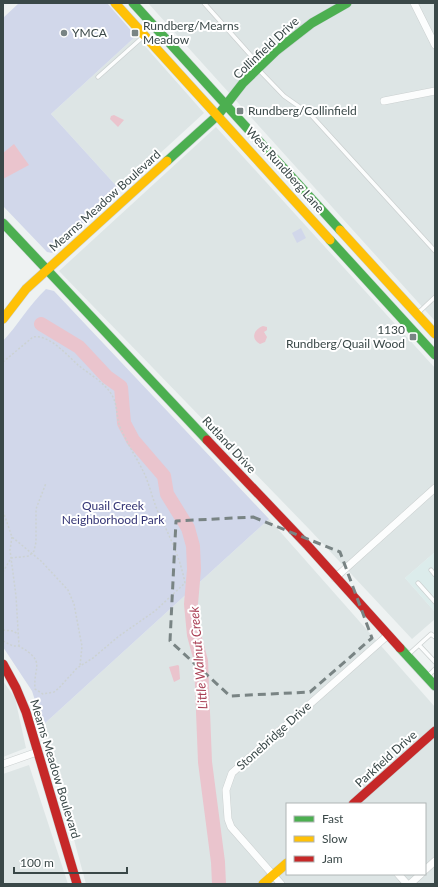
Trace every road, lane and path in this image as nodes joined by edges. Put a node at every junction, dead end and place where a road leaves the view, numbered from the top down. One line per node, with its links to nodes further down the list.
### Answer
1 (115, 3): 6 (street, West Rundberg Lane)
2 (133, 3): 12 (street, West Rundberg Lane)
3 (204, 3): 8 (lane)
4 (347, 3): 8 (street, Collinfield Drive)
5 (414, 3): 7 (street)
6 (145, 36): 9 (lane); 13 (street, West Rundberg Lane)
7 (435, 45)
8 (258, 69): 12 (street, Collinfield Drive); 17 (lane)
9 (98, 77)
10 (435, 91): 11 (street)
11 (384, 101)
12 (225, 104): 13 (street, Mearns Meadow Boulevard); 15 (street, West Rundberg Lane)
13 (218, 115): 16 (street, West Rundberg Lane); 18 (street, Mearns Meadow Boulevard)
14 (3, 223): 18 (street, Rutland Drive)
15 (342, 232): 16 (street); 20 (street, West Rundberg Lane)
16 (332, 241): 23 (street, West Rundberg Lane)
17 (435, 251)
18 (46, 270): 21 (street, Mearns Meadow Boulevard); 34 (street, Rutland Drive)
19 (435, 297): 20 (lane)
20 (417, 314): 22 (street, West Rundberg Lane)
21 (3, 319)
22 (435, 334)
23 (435, 355)
24 (3, 362): 47 (path)
25 (46, 483): 29 (path)
26 (435, 488): 34 (street)
27 (3, 511): 28 (path)
28 (12, 537): 29 (path); 30 (path)
29 (33, 554): 30 (path); 47 (path)
30 (11, 558): 32 (path); 38 (path)
31 (431, 570): 33 (lane)
32 (3, 572)
33 (435, 575)
34 (335, 578): 39 (street, Rutland Drive)
35 (418, 583): 36 (lane)
36 (435, 602)
37 (3, 630): 38 (path)
38 (18, 634): 43 (path)
39 (388, 635): 44 (street, Rutland Drive); 58 (street, Stonebridge Drive)
40 (435, 636): 42 (lane)
41 (3, 641): 43 (path)
42 (419, 645): 44 (lane); 45 (lane)
43 (19, 646): 47 (path)
44 (407, 656): 49 (street, Rutland Drive)
45 (434, 660)
46 (3, 664): 52 (street, Mearns Meadow Boulevard)
47 (80, 666)
48 (435, 669): 49 (lane)
49 (427, 677): 50 (street, Rutland Drive)
50 (435, 686)
51 (435, 731): 54 (street, Parkfield Drive)
52 (37, 752): 53 (street); 61 (street, Mearns Meadow Boulevard)
53 (3, 764)
54 (355, 803)
55 (435, 861): 57 (street)
56 (286, 864): 58 (street)
57 (426, 869)
58 (273, 875): 62 (street); 63 (street, Stonebridge Drive)
59 (399, 875): 64 (street)
60 (420, 875): 64 (street)
61 (77, 884)
62 (263, 884)
63 (281, 884)
64 (408, 884)

